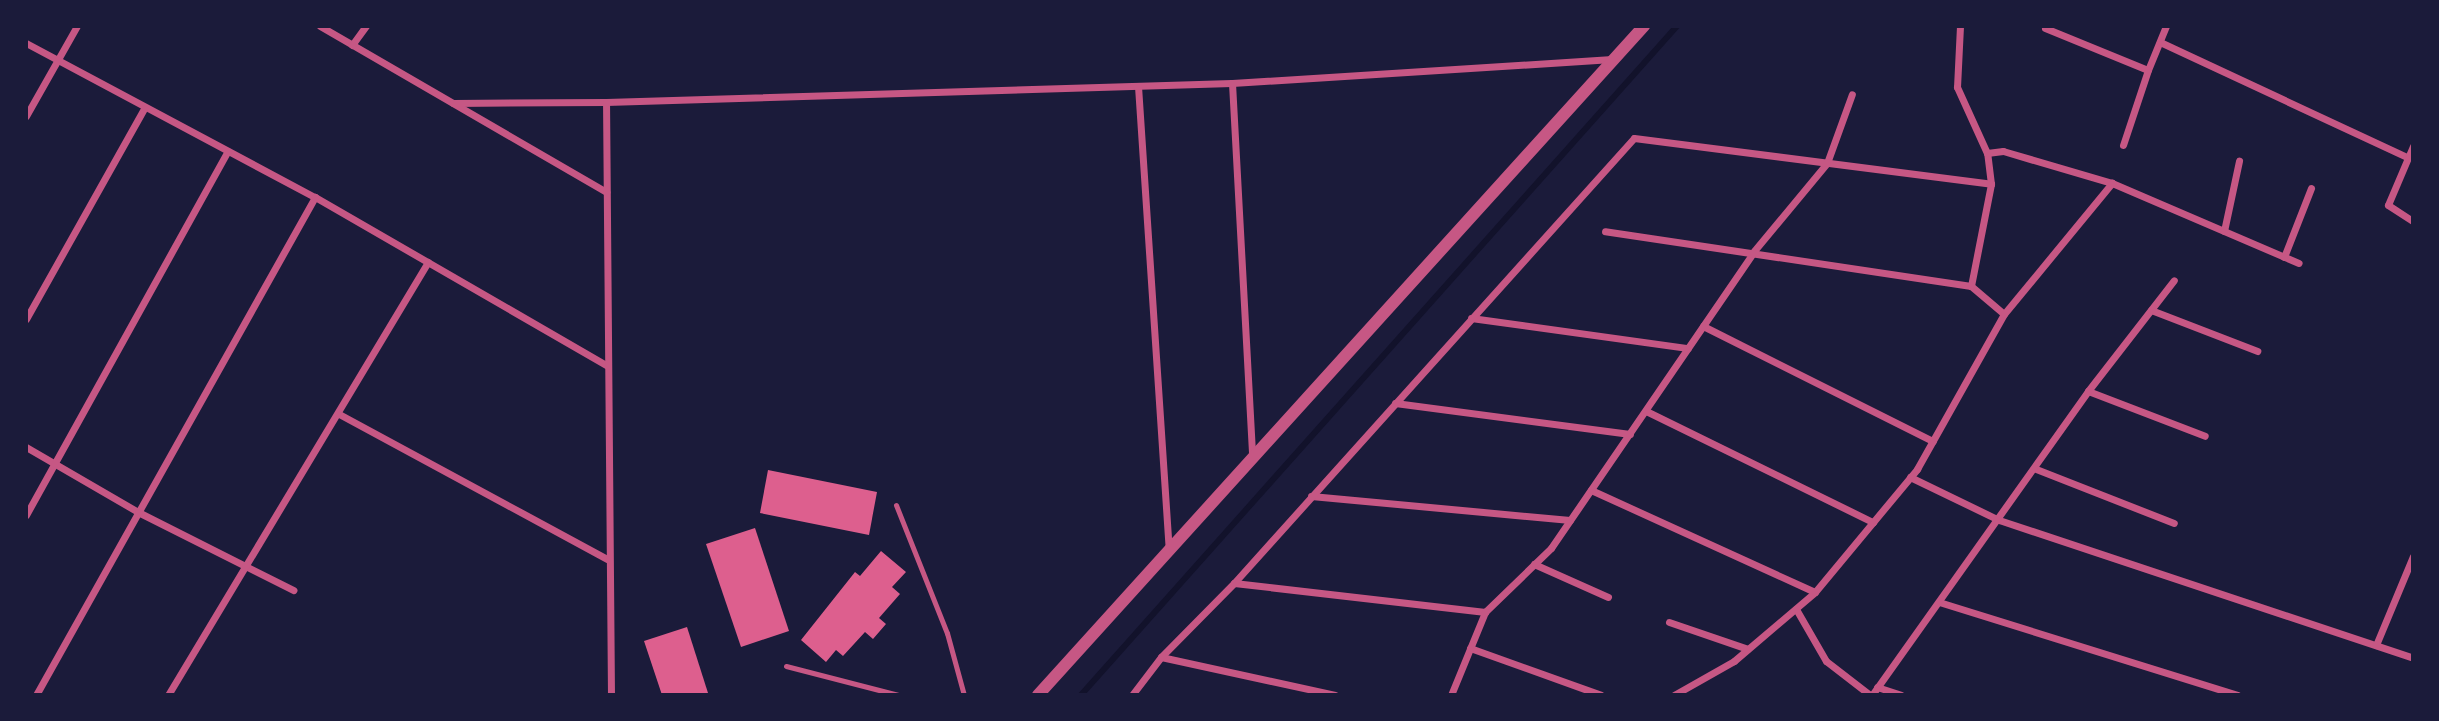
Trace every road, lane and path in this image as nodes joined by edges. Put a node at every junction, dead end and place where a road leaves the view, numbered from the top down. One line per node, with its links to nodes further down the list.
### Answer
1 (77, 26): 11 (street)
2 (320, 26): 10 (street)
3 (366, 26): 10 (street)
4 (1644, 26): 12 (street)
5 (1960, 26): 24 (street)
6 (2166, 26): 8 (street)
7 (2045, 28): 13 (street)
8 (2160, 42): 13 (street); 25 (street)
9 (26, 43): 11 (street)
10 (352, 45): 18 (street)
11 (58, 59): 19 (street); 20 (street)
12 (1613, 59): 14 (street); 58 (street)
13 (2148, 70): 21 (street)
14 (1232, 82): 15 (street); 58 (street)
15 (1138, 86): 17 (street); 71 (street)
16 (1852, 94): 27 (street)
17 (606, 102): 18 (street); 31 (street)
18 (451, 103): 31 (street)
19 (144, 109): 23 (street); 45 (street)
20 (26, 116)
21 (2123, 145)
22 (2413, 146): 25 (street)
23 (228, 151): 32 (street); 59 (street)
24 (1987, 153): 28 (street); 29 (street)
25 (2407, 157): 33 (street)
26 (2239, 161): 35 (street)
27 (1827, 163): 29 (street); 36 (street); 44 (street)
28 (2112, 183): 35 (street); 43 (street)
29 (1991, 184): 41 (street)
30 (2311, 188): 37 (street)
31 (606, 192): 49 (street)
32 (315, 197): 38 (street); 65 (street)
33 (2413, 221)
34 (1605, 231): 36 (street)
35 (2224, 231): 37 (street)
36 (1754, 251): 41 (street); 46 (street)
37 (2284, 257): 39 (street)
38 (428, 262): 49 (street); 53 (street)
39 (2299, 263)
40 (2174, 280): 42 (street)
41 (1971, 286): 43 (street)
42 (2151, 310): 48 (street); 50 (street)
43 (2004, 314): 56 (street)
44 (1471, 318): 47 (street); 51 (street)
45 (26, 319)
46 (1703, 326): 47 (street); 56 (street)
47 (1688, 348): 52 (street)
48 (2257, 351)
49 (608, 366): 73 (street)
50 (2088, 391): 55 (street); 60 (street)
51 (1395, 403): 54 (street); 63 (street)
52 (1646, 411): 54 (street); 69 (street)
53 (339, 414): 73 (street); 75 (street)
54 (1630, 434): 62 (street)
55 (2205, 436)
56 (1933, 441): 61 (street)
57 (26, 447): 59 (street)
58 (1252, 458): 71 (street)
59 (55, 464): 65 (street); 66 (street)
60 (2036, 469): 68 (street); 70 (street)
61 (1910, 477): 68 (street); 69 (street)
62 (1591, 490): 67 (street); 78 (street)
63 (1311, 496): 67 (street); 76 (street)
64 (896, 505): 95 (lane)
65 (138, 512): 75 (street); 91 (street)
66 (26, 515)
67 (1570, 520): 74 (street)
68 (1999, 520): 80 (street); 84 (street)
69 (1872, 522): 78 (street)
70 (2174, 523)
71 (1169, 550): 96 (street)
72 (2413, 556): 84 (street)
73 (607, 559): 93 (street)
74 (1534, 564): 79 (street); 82 (street)
75 (246, 567): 77 (street); 92 (street)
76 (1234, 583): 82 (street); 87 (street)
77 (293, 590)
78 (1815, 592): 81 (street)
79 (1608, 597)
80 (1939, 602): 90 (street); 104 (street)
81 (1796, 609): 86 (street); 102 (street)
82 (1485, 612): 85 (street)
83 (1669, 622): 86 (street)
84 (2376, 645): 88 (street)
85 (1470, 648): 99 (street); 100 (street)
86 (1748, 649): 101 (street)
87 (1161, 657): 97 (street); 98 (street)
88 (2413, 657)
89 (786, 666): 94 (lane)
90 (1877, 687): 102 (street); 103 (street)
91 (36, 695)
92 (168, 695)
93 (611, 695)
94 (898, 695)
95 (964, 695)
96 (1038, 695)
97 (1132, 695)
98 (1335, 695)
99 (1451, 695)
100 (1601, 695)
101 (1674, 695)
102 (1871, 695)
103 (1901, 695)
104 (2238, 695)

